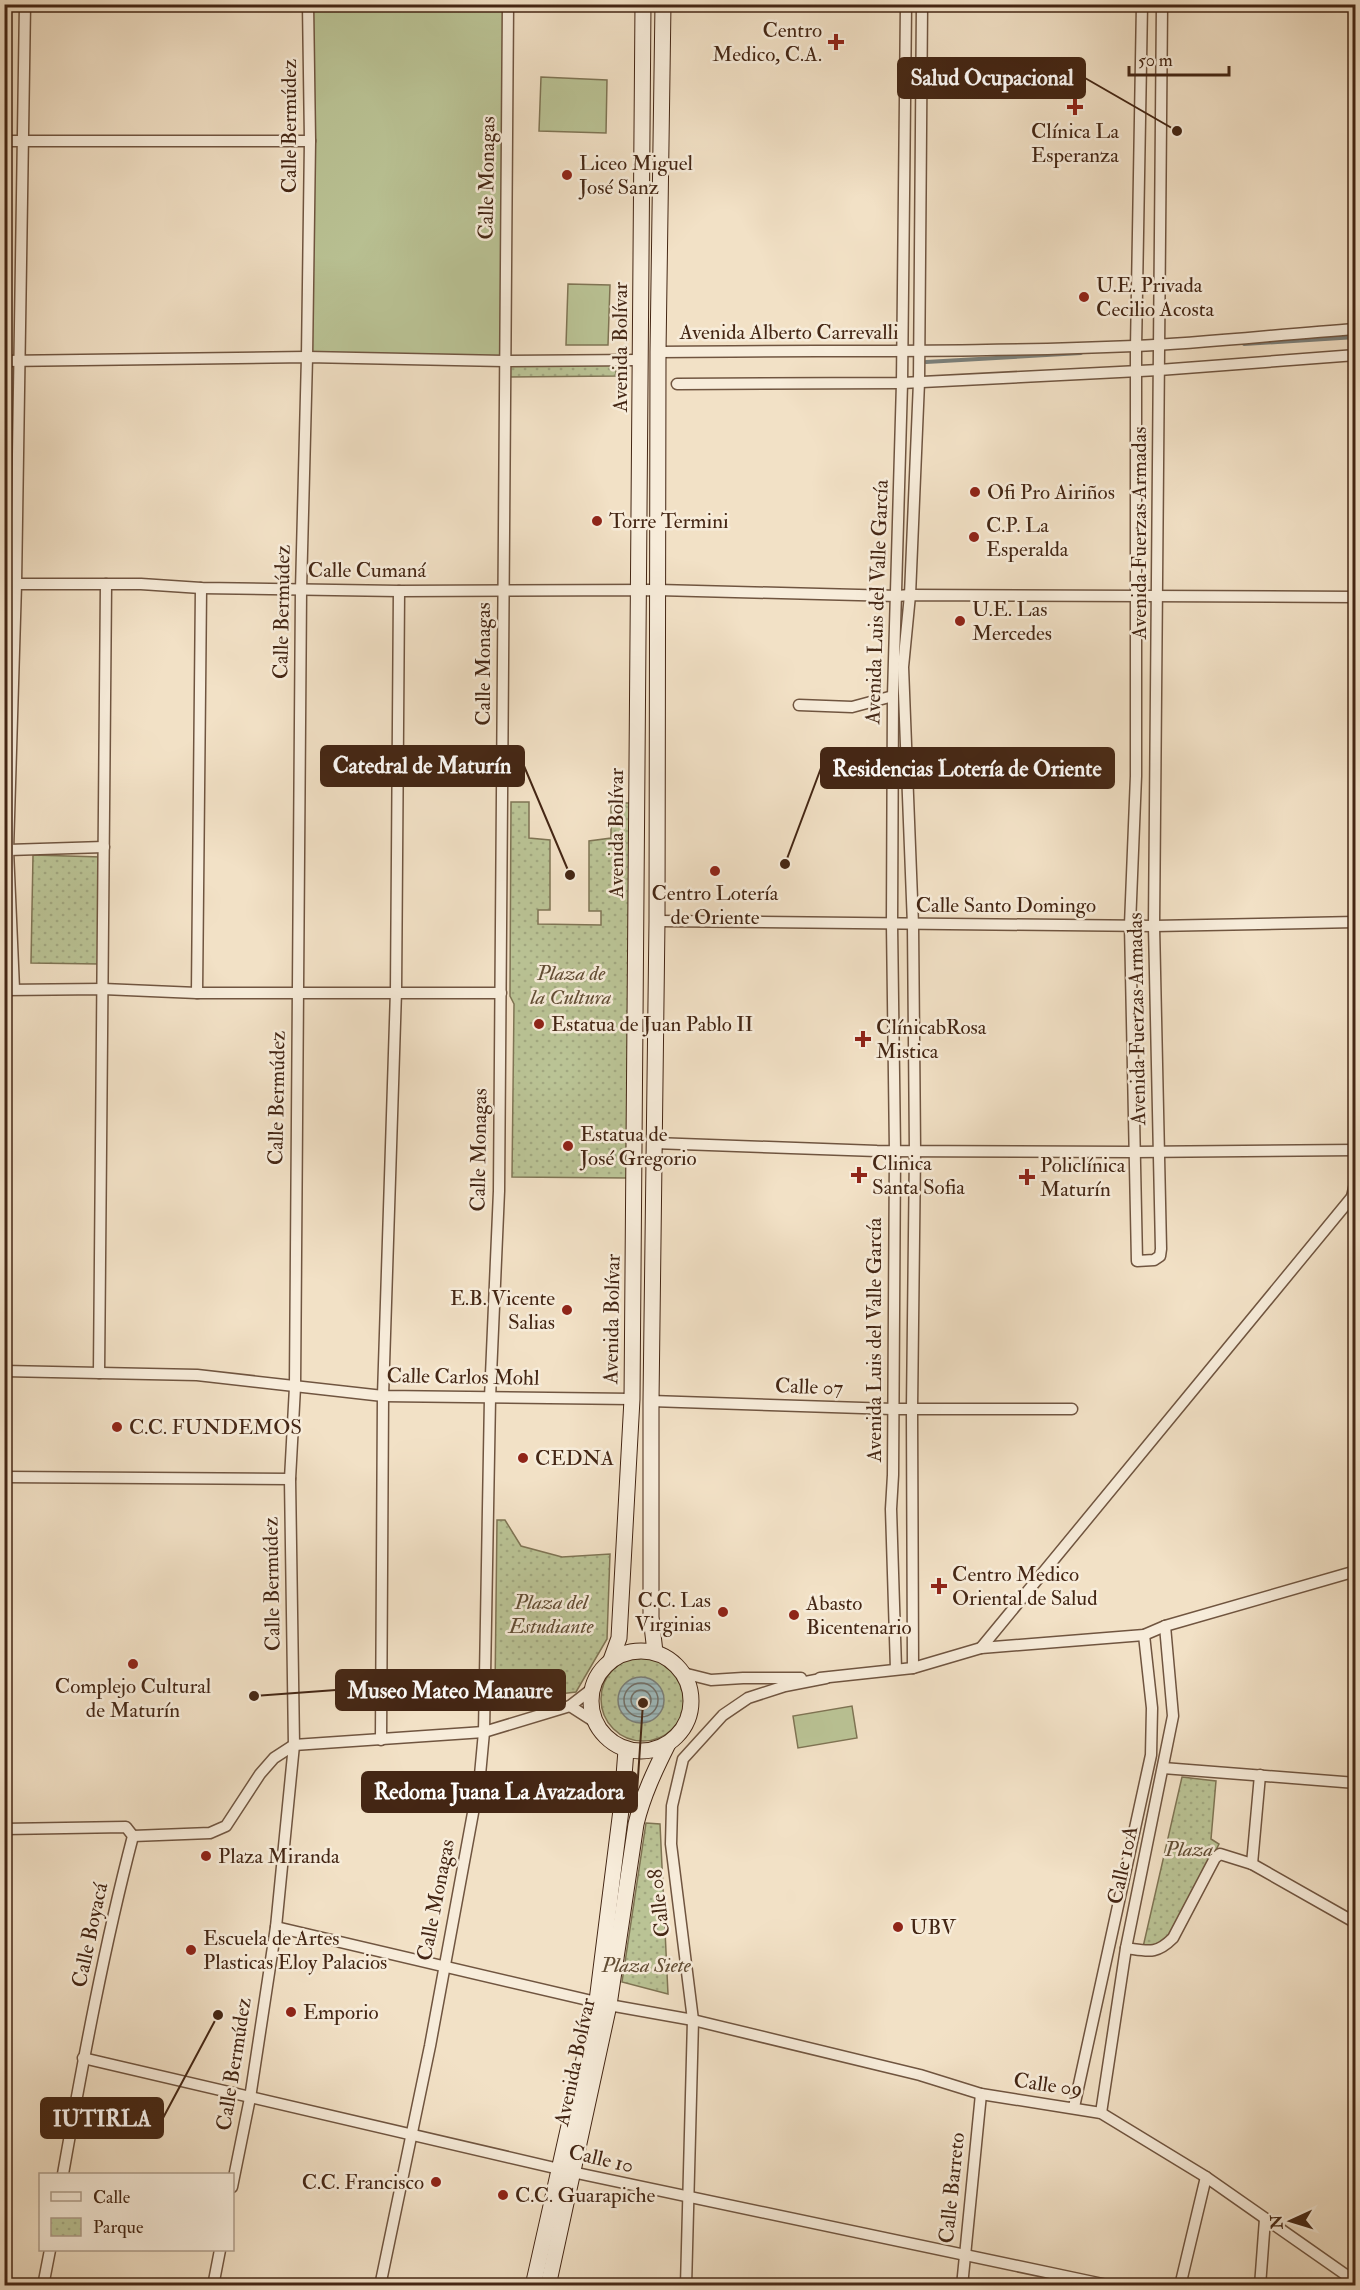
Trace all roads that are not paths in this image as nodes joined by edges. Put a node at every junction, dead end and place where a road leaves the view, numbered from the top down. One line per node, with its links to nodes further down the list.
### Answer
1 (25, 4): 11 (street)
2 (309, 4): 12 (street, Calle Bermúdez)
3 (508, 4): 23 (street, Calle Monagas)
4 (643, 4): 21 (street, Avenida Bolívar)
5 (663, 4): 16 (street, Avenida Bolívar)
6 (906, 4): 17 (street, Avenida Luis del Valle García)
7 (922, 4): 18 (street, Avenida Luis del Valle García)
8 (1142, 4): 15 (street, Avenida Fuerzas Armadas)
9 (1162, 4): 14 (street, Avenida Fuerzas Armadas)
10 (4, 141): 11 (street)
11 (25, 141): 12 (street); 24 (street)
12 (309, 141): 20 (street, Calle Bermúdez)
13 (1356, 328): 14 (street, Avenida Alberto Carrevalli)
14 (1158, 345): 15 (street, Avenida Alberto Carrevalli); 25 (street, Avenida Fuerzas Armadas)
15 (1136, 347): 18 (street, Avenida Alberto Carrevalli); 26 (street, Avenida Fuerzas Armadas)
16 (658, 352): 17 (street, Avenida Alberto Carrevalli); 37 (street, Avenida Bolívar)
17 (903, 352): 18 (street, Avenida Alberto Carrevalli); 28 (street, Avenida Luis del Valle García)
18 (920, 352): 27 (street, Avenida Luis del Valle García)
19 (1356, 355): 25 (street)
20 (307, 357): 23 (street); 24 (street); 34 (street, Calle Bermúdez)
21 (640, 360): 23 (street); 36 (street, Avenida Bolívar)
22 (4, 361): 24 (street)
23 (504, 361): 35 (street, Calle Monagas)
24 (20, 362): 31 (street)
25 (1159, 369): 26 (street); 42 (street, Avenida Fuerzas Armadas)
26 (1136, 370): 27 (street); 41 (street, Avenida Fuerzas Armadas)
27 (919, 382): 28 (street); 39 (street, Avenida Luis del Valle García)
28 (902, 383): 29 (street); 40 (street, Avenida Luis del Valle García)
29 (677, 384)
30 (4, 584): 31 (street, Calle Cumaná)
31 (16, 584): 32 (street, Calle Cumaná); 47 (street)
32 (106, 584): 33 (street, Calle Cumaná); 46 (street)
33 (201, 588): 34 (street, Calle Cumaná); 58 (street)
34 (301, 590): 38 (street, Calle Cumaná); 57 (street, Calle Bermúdez)
35 (502, 590): 36 (street, Calle Cumaná); 38 (street, Calle Cumaná); 59 (street, Calle Monagas)
36 (639, 590): 37 (street, Calle Cumaná); 74 (street, Avenida Bolívar)
37 (658, 590): 40 (street, Calle Cumaná); 48 (street, Avenida Bolívar)
38 (399, 591): 56 (street)
39 (910, 595): 40 (street, Calle Cumaná); 41 (street, Calle Cumaná); 51 (street, Avenida Luis del Valle García)
40 (897, 596): 44 (street, Avenida Luis del Valle García)
41 (1135, 597): 42 (street, Calle Cumaná); 52 (street, Avenida Fuerzas Armadas)
42 (1158, 597): 43 (street, Calle Cumaná); 53 (street, Avenida Fuerzas Armadas)
43 (1356, 597)
44 (893, 696): 45 (street); 50 (street, Avenida Luis del Valle García)
45 (799, 705)
46 (104, 847): 47 (street); 55 (street)
47 (8, 850): 54 (street)
48 (657, 921): 50 (street, Calle Santo Domingo); 60 (street, Avenida Bolívar)
49 (1356, 922): 53 (street, Calle Santo Domingo)
50 (892, 924): 51 (street, Calle Santo Domingo); 61 (street, Avenida Luis del Valle García)
51 (913, 925): 52 (street, Calle Santo Domingo); 63 (street, Avenida Luis del Valle García)
52 (1130, 925): 53 (street, Calle Santo Domingo); 64 (street, Avenida Fuerzas Armadas)
53 (1154, 926): 65 (street, Avenida Fuerzas Armadas)
54 (9, 989): 55 (street)
55 (104, 989): 58 (street); 70 (street)
56 (396, 991): 57 (street); 59 (street); 72 (street)
57 (299, 992): 58 (street); 71 (street, Calle Bermúdez)
58 (197, 993)
59 (501, 993): 73 (street, Calle Monagas)
60 (654, 1143): 61 (street); 75 (street, Avenida Bolívar)
61 (895, 1150): 63 (street); 76 (street, Avenida Luis del Valle García)
62 (1356, 1150): 65 (street)
63 (915, 1151): 64 (street); 77 (street, Avenida Luis del Valle García)
64 (1134, 1152): 65 (street); 65 (street, Avenida Fuerzas Armadas)
65 (1160, 1152)
66 (1356, 1179): 67 (street)
67 (1352, 1197): 68 (street); 84 (street)
68 (1356, 1214)
69 (4, 1371): 70 (street, Calle Carlos Mohl)
70 (99, 1373): 71 (street, Calle Carlos Mohl)
71 (295, 1387): 72 (street, Calle Carlos Mohl); 80 (street, Calle Bermúdez)
72 (383, 1396): 73 (street, Calle Carlos Mohl); 95 (street)
73 (490, 1398): 74 (street, Calle Carlos Mohl); 94 (street, Calle Monagas)
74 (632, 1399): 86 (street, Avenida Bolívar)
75 (651, 1401): 76 (street, Calle 07); 85 (street, Avenida Bolívar)
76 (893, 1409): 77 (street, Calle 07); 88 (street, Avenida Luis del Valle García)
77 (912, 1409): 78 (street, Calle 07); 87 (street, Avenida Luis del Valle García)
78 (1072, 1409)
79 (4, 1477): 80 (street)
80 (290, 1479): 97 (street, Calle Bermúdez)
81 (1356, 1570): 82 (street)
82 (1165, 1626): 83 (street); 99 (street, Calle 10A)
83 (1144, 1635): 84 (street); 114 (street, Calle 10A)
84 (981, 1648): 87 (street)
85 (655, 1652): 86 (street); 89 (street)
86 (611, 1660): 91 (street)
87 (913, 1668): 88 (street)
88 (896, 1669): 90 (street)
89 (683, 1673): 90 (street); 96 (street)
90 (826, 1678): 110 (street, Calle 08)
91 (592, 1689): 92 (street); 93 (street)
92 (570, 1706): 93 (street); 94 (street)
93 (595, 1722): 98 (street)
94 (484, 1732): 95 (street); 108 (street, Calle Monagas)
95 (381, 1740): 97 (street)
96 (668, 1744): 98 (street); 109 (street, Avenida Bolívar)
97 (294, 1745): 103 (street); 106 (street, Calle Bermúdez)
98 (626, 1750): 109 (street, Avenida Bolívar)
99 (1163, 1768): 100 (street); 107 (street, Calle 10A)
100 (1260, 1775): 101 (street); 104 (street)
101 (1356, 1783)
102 (4, 1829): 103 (street)
103 (134, 1836): 111 (street, Calle Boyacá)
104 (1252, 1864): 105 (street); 107 (street)
105 (1356, 1923)
106 (276, 1927): 108 (street, Calle 09); 113 (street, Calle Bermúdez)
107 (1126, 1948): 115 (street, Calle 10A)
108 (443, 1968): 109 (street, Calle 09); 116 (street, Calle Monagas)
109 (603, 2003): 110 (street, Calle 09); 117 (street, Avenida Bolívar)
110 (693, 2020): 112 (street, Calle 09); 121 (street, Calle 08)
111 (83, 2058): 113 (street, Calle 10); 118 (street, Calle Boyacá)
112 (981, 2094): 114 (street, Calle 09); 125 (street, Calle Barreto)
113 (250, 2098): 116 (street, Calle 10); 119 (street, Calle Bermúdez)
114 (1074, 2107): 115 (street, Calle 09)
115 (1101, 2113): 120 (street, Calle 09)
116 (412, 2134): 117 (street, Calle 10); 129 (street, Calle Monagas)
117 (566, 2171): 121 (street, Calle 10); 130 (street, Avenida Bolívar); 131 (street, Avenida Bolívar)
118 (63, 2173)
119 (234, 2177)
120 (1206, 2177): 122 (street, Calle 09); 135 (street)
121 (689, 2198): 125 (street, Calle 10); 132 (street, Calle 08)
122 (1265, 2219): 126 (street, Calle 09); 136 (street)
123 (50, 2251): 127 (street)
124 (220, 2251): 128 (street)
125 (965, 2256): 133 (street, Calle Barreto); 134 (street, Calle 10)
126 (1356, 2282)
127 (43, 2286)
128 (213, 2286)
129 (380, 2286)
130 (533, 2286)
131 (548, 2286)
132 (686, 2286)
133 (962, 2286)
134 (1112, 2286)
135 (1180, 2286)
136 (1260, 2286)

